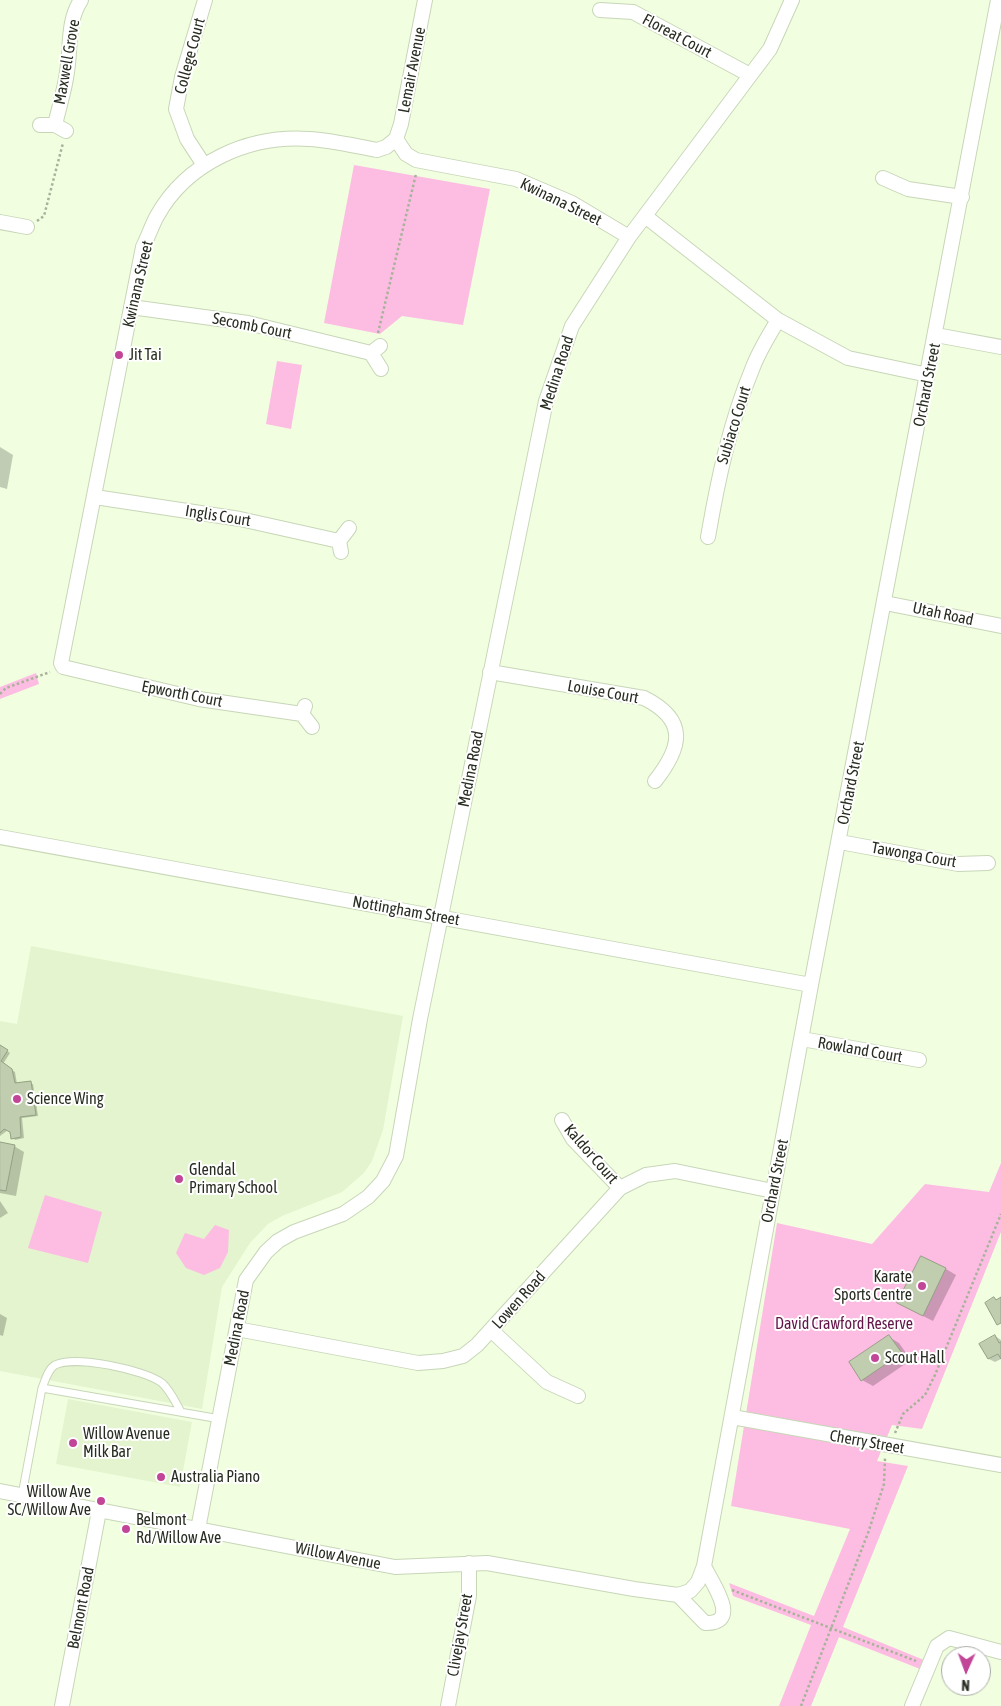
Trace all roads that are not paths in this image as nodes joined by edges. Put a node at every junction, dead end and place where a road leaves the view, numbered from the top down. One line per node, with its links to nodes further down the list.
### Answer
1 (80, 0): 8 (street, Maxwell Grove)
2 (205, 0): 10 (street, College Court)
3 (425, 0): 9 (street, Lemair Avenue)
4 (792, 0): 7 (street, Medina Road)
5 (998, 0): 12 (street, Orchard Street)
6 (600, 10): 7 (street, Floreat Court)
7 (750, 75): 13 (street, Medina Road)
8 (40, 125)
9 (396, 139): 10 (street, Kwinana Street); 16 (street, Kwinana Street)
10 (204, 165): 17 (street, Kwinana Street)
11 (883, 178): 12 (street)
12 (962, 197): 19 (street, Orchard Street)
13 (645, 216): 16 (street, Medina Road); 18 (street)
14 (0, 222): 15 (street)
15 (27, 227)
16 (629, 237): 29 (street, Medina Road)
17 (131, 307): 21 (street, Secomb Court); 23 (street, Kwinana Street)
18 (778, 320): 22 (street); 25 (street, Subiaco Court)
19 (936, 335): 20 (street); 22 (street, Orchard Street)
20 (1001, 347)
21 (382, 369)
22 (928, 375): 26 (street, Orchard Street)
23 (95, 497): 24 (street, Inglis Court); 28 (street, Kwinana Street)
24 (349, 528)
25 (708, 537)
26 (886, 603): 27 (street, Utah Road); 33 (street, Orchard Street)
27 (1001, 626)
28 (63, 667): 30 (street, Epworth Court)
29 (490, 672): 31 (street, Louise Court); 35 (street, Medina Road)
30 (312, 727)
31 (655, 781)
32 (0, 837): 35 (street, Nottingham Street)
33 (840, 842): 34 (street, Tawonga Court); 36 (street, Orchard Street)
34 (988, 863)
35 (441, 918): 36 (street, Nottingham Street); 42 (street, Medina Road)
36 (811, 985): 37 (street, Orchard Street)
37 (802, 1039): 38 (street, Rowland Court); 41 (street, Orchard Street)
38 (919, 1060)
39 (562, 1120): 40 (street, Kaldor Court)
40 (620, 1188): 41 (street, Lowen Road); 43 (street, Lowen Road)
41 (773, 1191): 47 (street, Orchard Street)
42 (236, 1329): 43 (street, Lowen Road); 48 (street, Medina Road)
43 (492, 1331): 45 (street)
44 (42, 1388): 46 (lane); 46 (lane); 51 (lane)
45 (578, 1396)
46 (181, 1412): 48 (lane)
47 (732, 1417): 49 (street, Cherry Street); 55 (street, Orchard Street)
48 (220, 1419): 53 (street, Medina Road)
49 (1001, 1465)
50 (0, 1491): 51 (street, Willow Avenue)
51 (22, 1495): 52 (street, Willow Avenue)
52 (99, 1511): 53 (street, Willow Avenue); 58 (street, Belmont Road)
53 (198, 1529): 54 (street, Willow Avenue)
54 (469, 1563): 56 (street, Willow Avenue); 59 (street, Clivejay Street)
55 (704, 1566): 56 (street, Orchard Street); 56 (street)
56 (678, 1595)
57 (1001, 1652): 60 (street)
58 (62, 1706)
59 (448, 1706)
60 (912, 1706)

